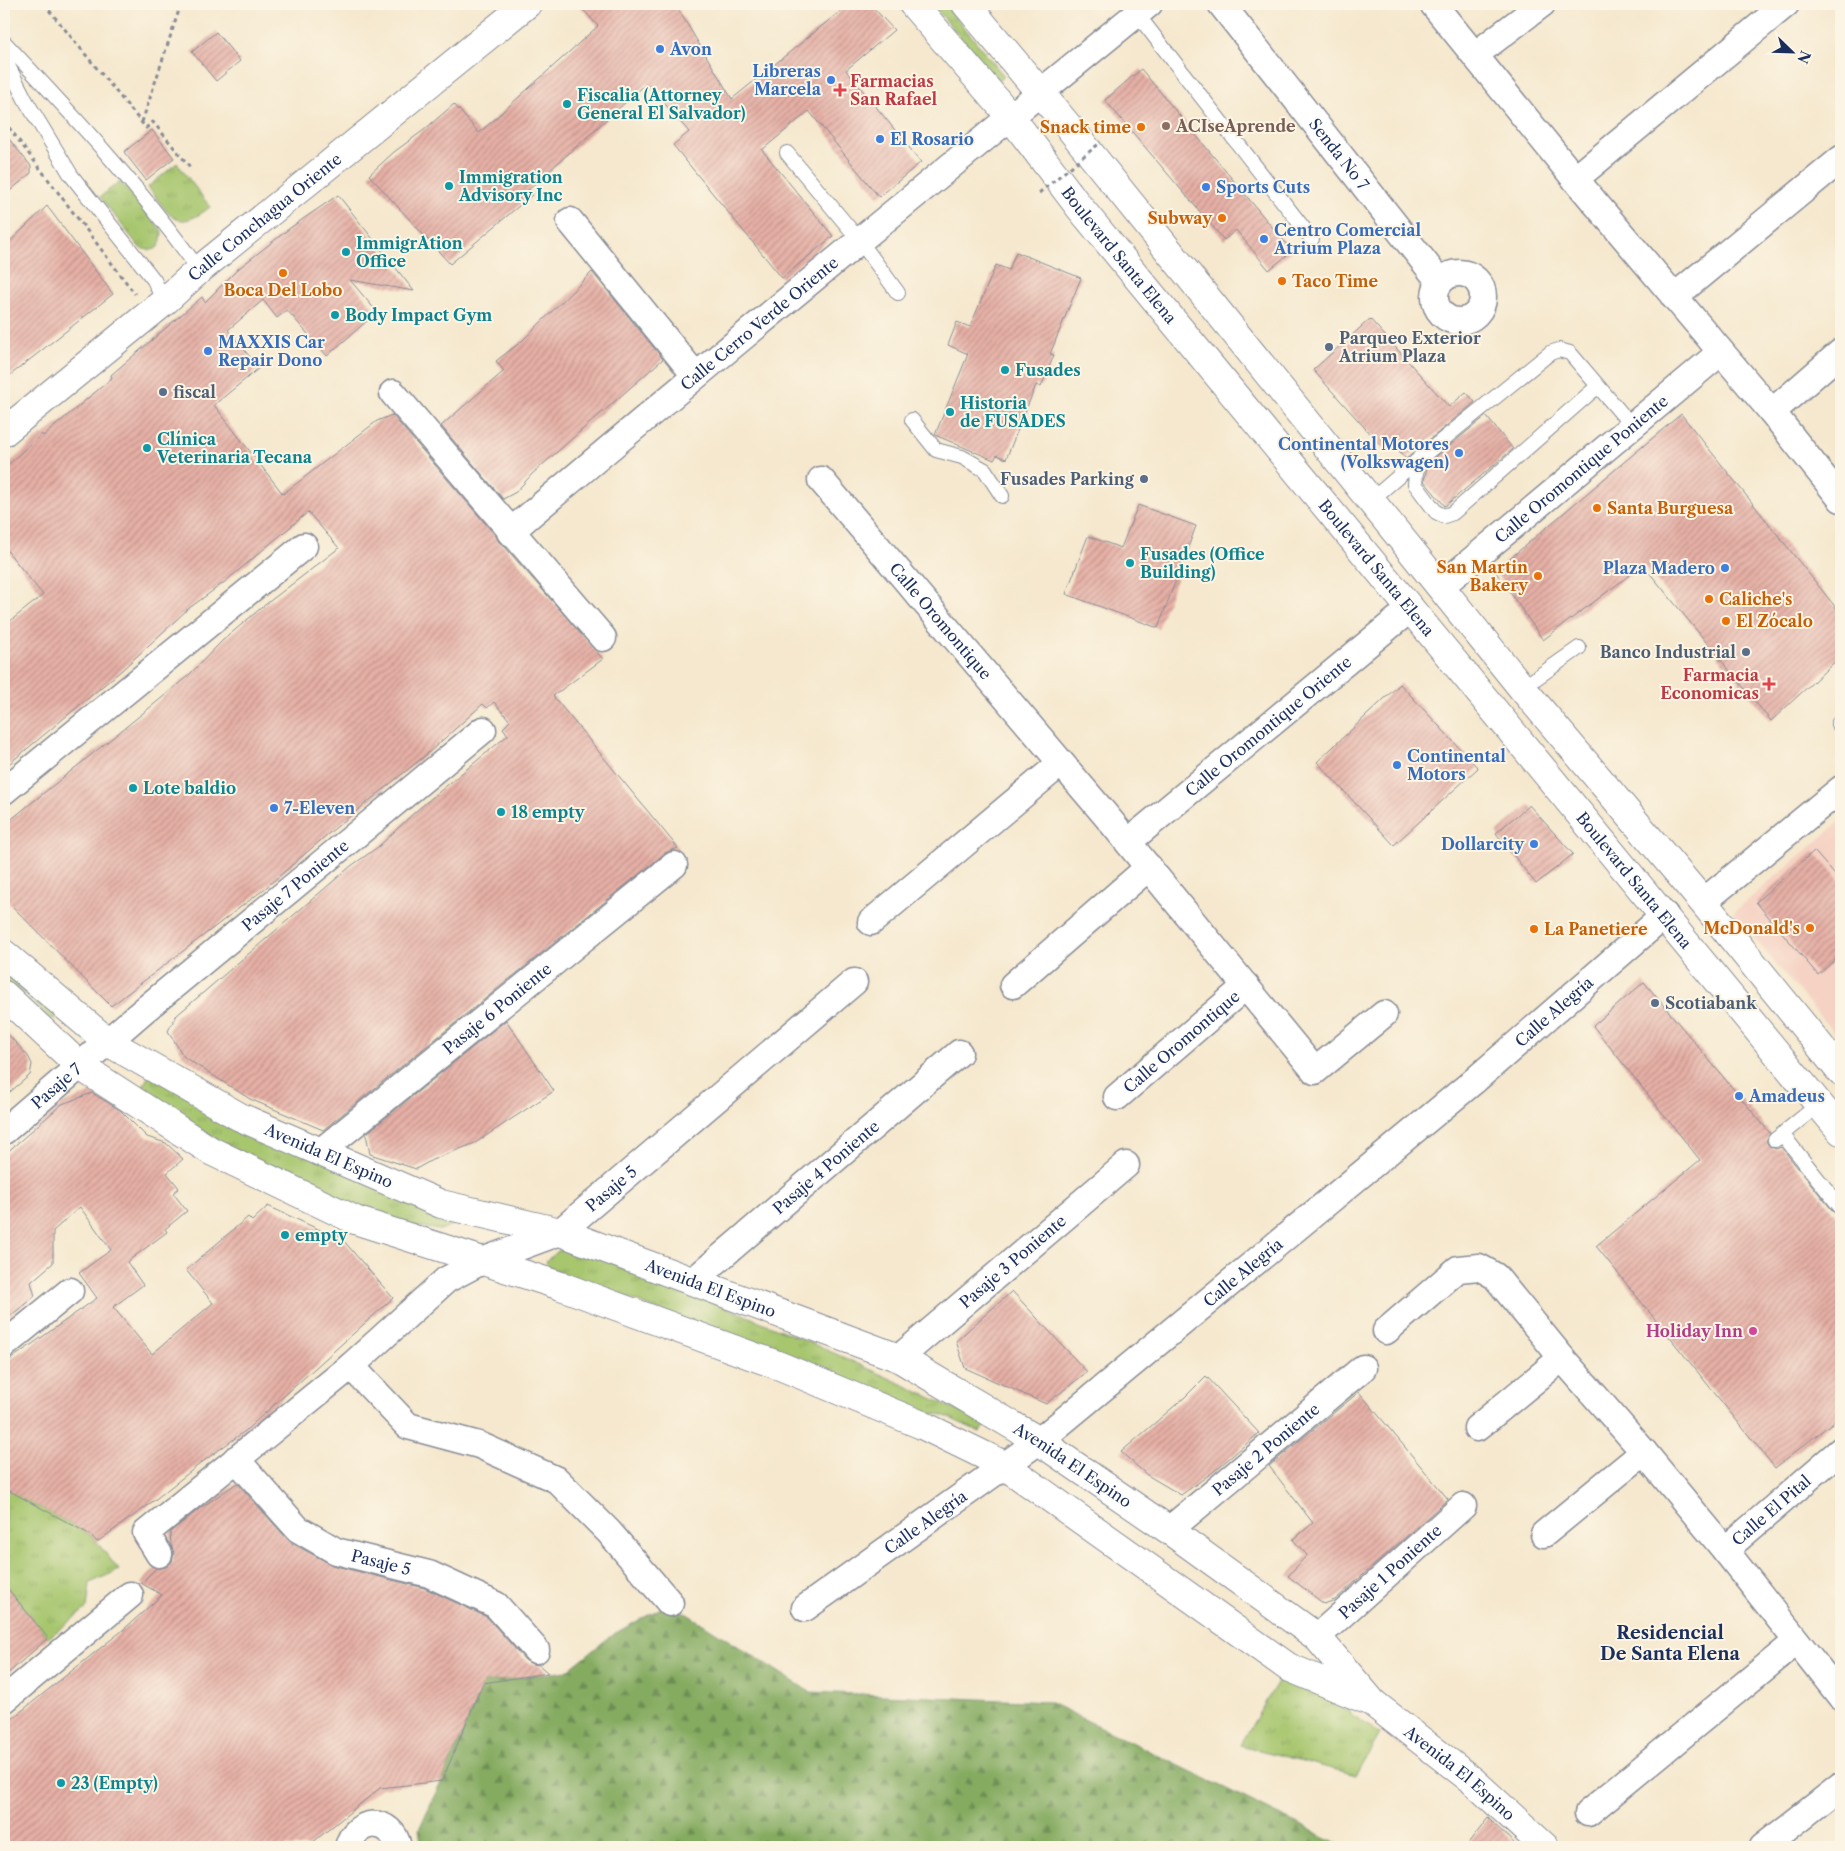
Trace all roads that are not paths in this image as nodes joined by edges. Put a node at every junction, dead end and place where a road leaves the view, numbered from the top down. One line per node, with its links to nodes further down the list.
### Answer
1 (526, 4): 20 (main road, Calle Conchagua Oriente)
2 (913, 4): 13 (main road, Boulevard Santa Elena)
3 (966, 4): 12 (main road)
4 (1221, 4): 21 (street, Senda No 7)
5 (1433, 4): 10 (street)
6 (1542, 4): 10 (street)
7 (1786, 4): 16 (street)
8 (1143, 9): 12 (street, Calle Cerro Verde Oriente); 18 (lane)
9 (4, 42): 20 (lane)
10 (1476, 54): 16 (street)
11 (4, 58): 24 (lane)
12 (1040, 92): 13 (street, Calle Cerro Verde Oriente); 38 (main road)
13 (1010, 116): 19 (street, Calle Cerro Verde Oriente); 42 (main road, Boulevard Santa Elena)
14 (787, 153): 19 (lane)
15 (1841, 159): 23 (street)
16 (1575, 179): 23 (street)
17 (570, 221): 27 (street)
18 (1312, 239)
19 (860, 242): 22 (lane); 27 (street, Calle Cerro Verde Oriente)
20 (199, 270): 24 (main road, Calle Conchagua Oriente)
21 (1440, 282)
22 (898, 293)
23 (1674, 297): 25 (street)
24 (156, 308): 33 (main road, Calle Conchagua Oriente)
25 (1721, 352): 30 (street); 32 (street, Calle Oromontique Poniente)
26 (1841, 352): 30 (street)
27 (695, 375): 39 (street, Calle Cerro Verde Oriente)
28 (1598, 386): 32 (lane); 34 (lane); 34 (lane)
29 (393, 393): 39 (street)
30 (1772, 412): 37 (street)
31 (912, 420): 36 (lane)
32 (1632, 426): 41 (street, Calle Oromontique Poniente)
33 (4, 432)
34 (1420, 458): 38 (lane)
35 (821, 480): 47 (street, Calle Oromontique)
36 (1002, 496)
37 (1841, 499)
38 (1370, 501): 41 (main road)
39 (510, 532): 43 (street)
40 (304, 546): 49 (street)
41 (1440, 587): 45 (main road)
42 (1410, 609): 50 (main road, Boulevard Santa Elena); 51 (street, Calle Oromontique Oriente)
43 (603, 638)
44 (1579, 648): 45 (lane)
45 (1522, 688): 54 (main road)
46 (483, 730): 64 (street, Pasaje 7 Poniente)
47 (1061, 763): 51 (street, Calle Oromontique); 56 (street)
48 (1841, 789): 54 (street)
49 (4, 791)
50 (1590, 826): 54 (main road); 55 (main road, Boulevard Santa Elena)
51 (1128, 842): 53 (street, Calle Oromontique)
52 (674, 865): 72 (street, Pasaje 6 Poniente)
53 (1149, 868): 59 (street); 60 (street, Calle Oromontique)
54 (1702, 902): 61 (main road)
55 (1665, 916): 61 (main road); 69 (main road, Boulevard Santa Elena); 86 (street, Calle Alegría)
56 (871, 922)
57 (4, 954): 64 (main road, Avenida El Espino)
58 (854, 982): 75 (street, Pasaje 5)
59 (1012, 985)
60 (1246, 986): 63 (street, Calle Oromontique); 68 (street, Calle Oromontique)
61 (1776, 992): 67 (main road)
62 (4, 995): 66 (main road, Avenida El Espino)
63 (1384, 1014)
64 (108, 1042): 66 (street, Pasaje 7); 72 (main road, Avenida El Espino)
65 (959, 1053): 77 (street, Pasaje 4 Poniente)
66 (80, 1066): 70 (street, Pasaje 7); 76 (main road, Avenida El Espino)
67 (1841, 1072)
68 (1117, 1097)
69 (1819, 1104): 71 (main road, Boulevard Santa Elena); 74 (lane)
70 (4, 1130)
71 (1841, 1131)
72 (320, 1152): 75 (main road, Avenida El Espino)
73 (1126, 1165): 81 (street, Pasaje 3 Poniente)
74 (1841, 1208)
75 (560, 1232): 76 (street, Pasaje 5); 77 (main road, Avenida El Espino)
76 (482, 1261): 83 (street, Pasaje 5); 90 (main road, Avenida El Espino)
77 (693, 1281): 81 (main road, Avenida El Espino)
78 (70, 1291): 80 (street)
79 (1386, 1331): 82 (street)
80 (4, 1345)
81 (899, 1358): 86 (main road, Avenida El Espino)
82 (1562, 1358): 85 (street); 88 (street)
83 (350, 1366): 89 (street, Pasaje 5); 97 (street)
84 (1363, 1368): 92 (street, Pasaje 2 Poniente)
85 (1477, 1428)
86 (1039, 1441): 90 (street, Calle Alegría); 92 (main road, Avenida El Espino)
87 (1841, 1450): 95 (street, Calle El Pital)
88 (1644, 1452): 93 (street); 95 (street)
89 (236, 1459): 94 (street, Pasaje 5); 101 (street, Pasaje 5)
90 (1004, 1465): 98 (street, Calle Alegría); 104 (main road, Avenida El Espino)
91 (1463, 1506): 99 (street, Pasaje 1 Poniente)
92 (1169, 1530): 99 (main road, Avenida El Espino)
93 (1544, 1534)
94 (153, 1544)
95 (1725, 1550): 100 (street)
96 (130, 1595): 103 (street)
97 (670, 1603)
98 (805, 1608)
99 (1317, 1637): 104 (main road, Avenida El Espino)
100 (1796, 1642): 102 (street); 106 (street)
101 (536, 1650)
102 (1841, 1697)
103 (4, 1700)
104 (1373, 1703): 109 (main road, Avenida El Espino)
105 (1841, 1786): 110 (street)
106 (1588, 1813)
107 (348, 1847): 108 (street)
108 (398, 1847)
109 (1545, 1847)
110 (1763, 1847)

